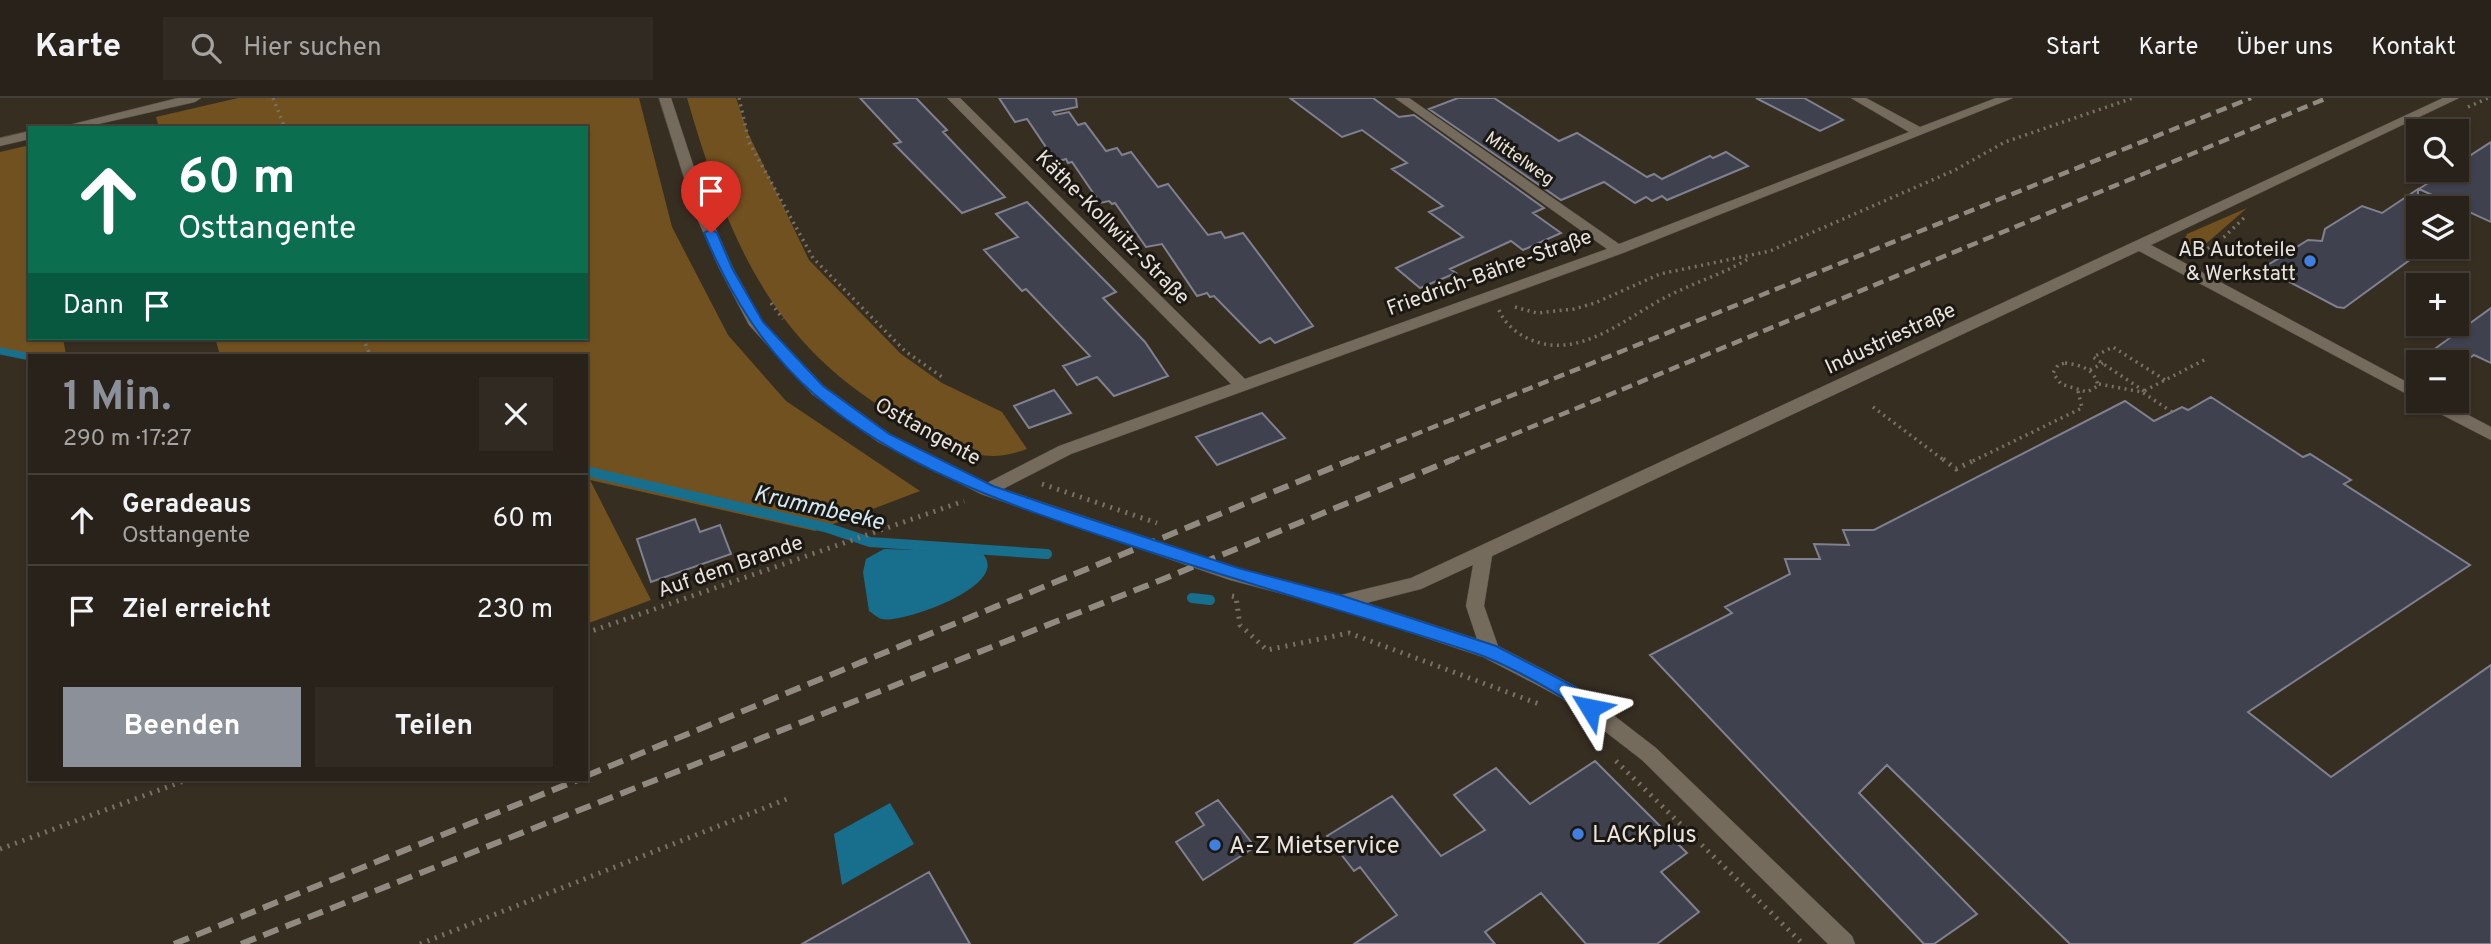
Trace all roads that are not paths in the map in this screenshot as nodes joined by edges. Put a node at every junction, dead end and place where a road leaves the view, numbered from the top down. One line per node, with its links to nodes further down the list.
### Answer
1 (195, 98): 8 (street)
2 (665, 98): 18 (street, Osttangente)
3 (953, 98): 14 (street, Käthe-Kollwitz-Straße)
4 (1401, 98): 13 (street, Mittelweg)
5 (1857, 98): 9 (street)
6 (2007, 98): 9 (street, Friedrich-Bähre-Straße)
7 (2453, 98): 12 (street, Industriestraße)
8 (73, 126)
9 (1919, 132): 13 (street, Friedrich-Bähre-Straße)
10 (28, 135): 11 (street)
11 (0, 142)
12 (2138, 244): 15 (street); 19 (street, Industriestraße)
13 (1618, 250): 14 (street, Friedrich-Bähre-Straße)
14 (1243, 386): 18 (street, Friedrich-Bähre-Straße)
15 (2406, 389)
16 (2452, 413): 17 (street)
17 (2491, 434)
18 (987, 490): 20 (street, Osttangente)
19 (1484, 552): 20 (street, Industriestraße); 21 (street)
20 (1340, 602): 21 (street, Osttangente)
21 (1490, 651): 22 (street, Osttangente)
22 (1844, 944)

